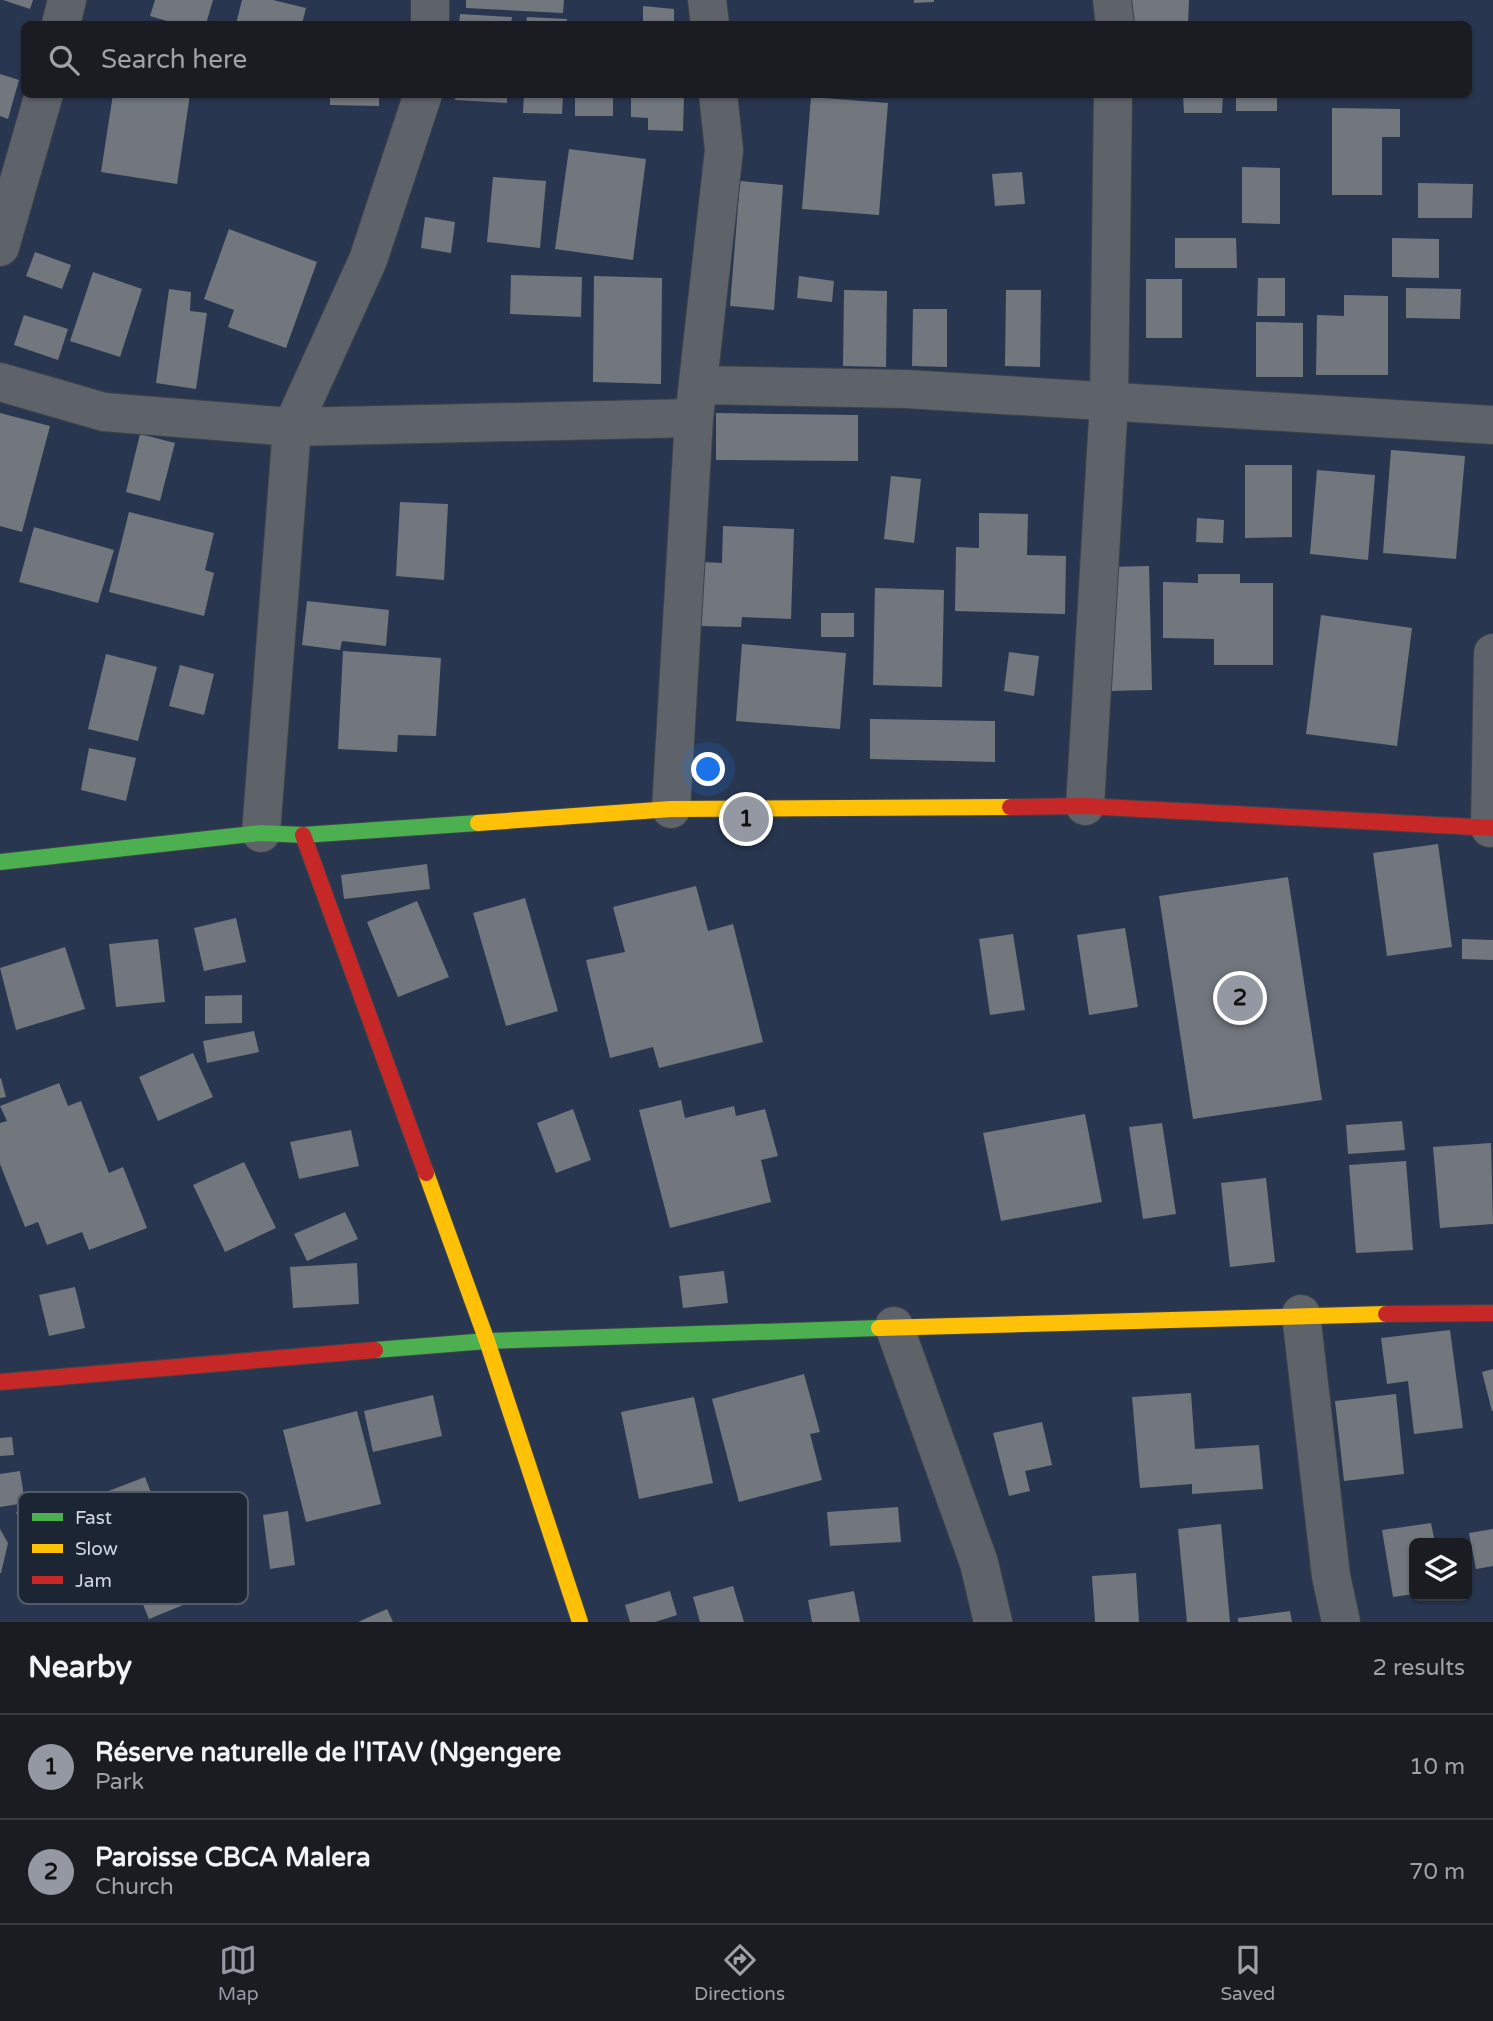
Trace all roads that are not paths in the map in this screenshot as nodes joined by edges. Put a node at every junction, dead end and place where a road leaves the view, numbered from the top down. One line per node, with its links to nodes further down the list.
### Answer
1 (67, 0): 5 (street)
2 (430, 0): 6 (street)
3 (707, 0): 7 (street)
4 (1112, 0): 8 (street)
5 (62, 21)
6 (430, 21)
7 (710, 21)
8 (1115, 21)
9 (43, 98): 13 (street)
10 (422, 98): 18 (street)
11 (718, 98): 15 (street)
12 (1114, 98): 16 (street)
13 (0, 247)
14 (0, 382): 18 (street)
15 (696, 402): 16 (street); 18 (street); 21 (street)
16 (1109, 402): 17 (street); 20 (street)
17 (1493, 425)
18 (292, 427): 23 (street)
19 (1493, 653): 22 (street)
20 (1085, 806): 21 (street); 22 (street)
21 (671, 809): 24 (street)
22 (1491, 828)
23 (261, 833): 24 (street); 25 (street)
24 (303, 835): 29 (street)
25 (0, 862)
26 (1493, 1313): 27 (street)
27 (1301, 1314): 28 (street); 33 (street)
28 (894, 1326): 29 (street); 32 (street)
29 (487, 1340): 30 (street); 31 (street)
30 (0, 1382)
31 (580, 1622)
32 (993, 1622)
33 (1341, 1622)

